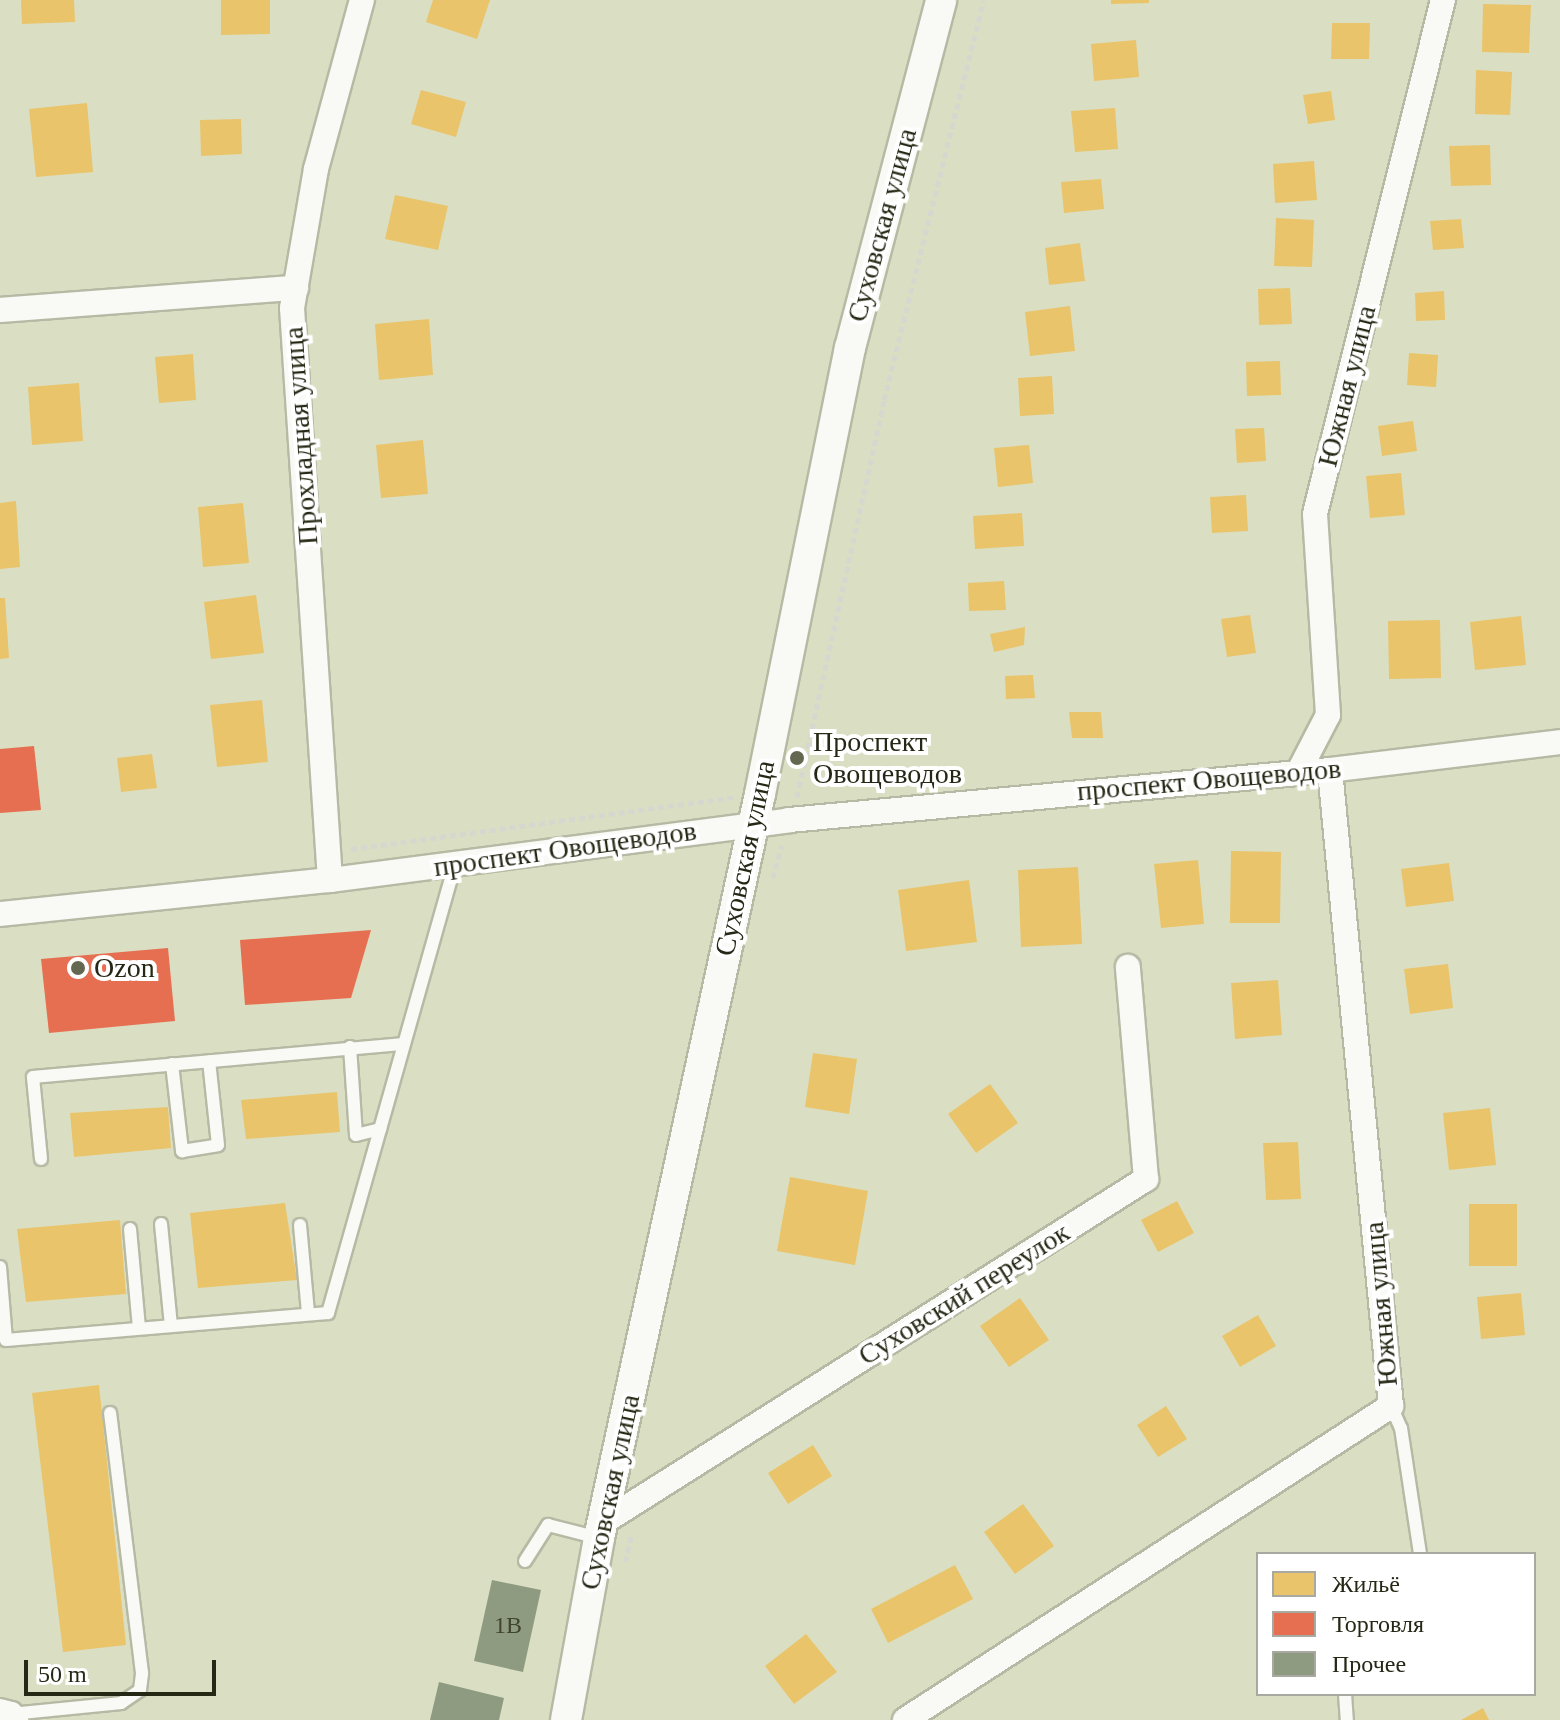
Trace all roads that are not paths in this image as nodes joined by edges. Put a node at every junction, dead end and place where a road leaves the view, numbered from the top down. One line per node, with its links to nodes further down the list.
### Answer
1 (362, 0): 4 (street, Прохладная улица)
2 (941, 0): 9 (street, Суховская улица)
3 (1443, 0): 8 (street, Южная улица)
4 (296, 288): 5 (street); 11 (street, Прохладная улица)
5 (0, 310)
6 (1560, 742): 7 (street, проспект Овощеводов)
7 (1330, 770): 8 (street, проспект Овощеводов); 27 (street, Южная улица)
8 (1299, 771): 9 (street, проспект Овощеводов)
9 (753, 824): 10 (street, проспект Овощеводов); 29 (street, Суховская улица)
10 (455, 864): 11 (street, проспект Овощеводов); 14 (lane)
11 (330, 880): 12 (street, проспект Овощеводов)
12 (0, 914)
13 (1128, 967): 29 (street, Суховский переулок)
14 (404, 1044): 15 (lane); 18 (lane)
15 (350, 1047): 16 (lane); 18 (lane)
16 (209, 1061): 17 (lane); 17 (lane)
17 (172, 1064): 19 (lane)
18 (380, 1129): 24 (lane)
19 (41, 1159)
20 (161, 1224): 25 (lane)
21 (300, 1225): 24 (lane)
22 (130, 1229): 26 (lane)
23 (0, 1267): 26 (lane)
24 (308, 1313): 25 (lane)
25 (171, 1326): 26 (lane)
26 (139, 1328)
27 (1391, 1406): 30 (lane); 35 (street, Южная улица)
28 (110, 1413): 33 (lane)
29 (600, 1530): 31 (lane); 34 (street, Суховская улица)
30 (1420, 1552)
31 (525, 1561)
32 (1345, 1696): 36 (lane)
33 (9, 1715)
34 (566, 1720)
35 (905, 1720)
36 (1347, 1720)

